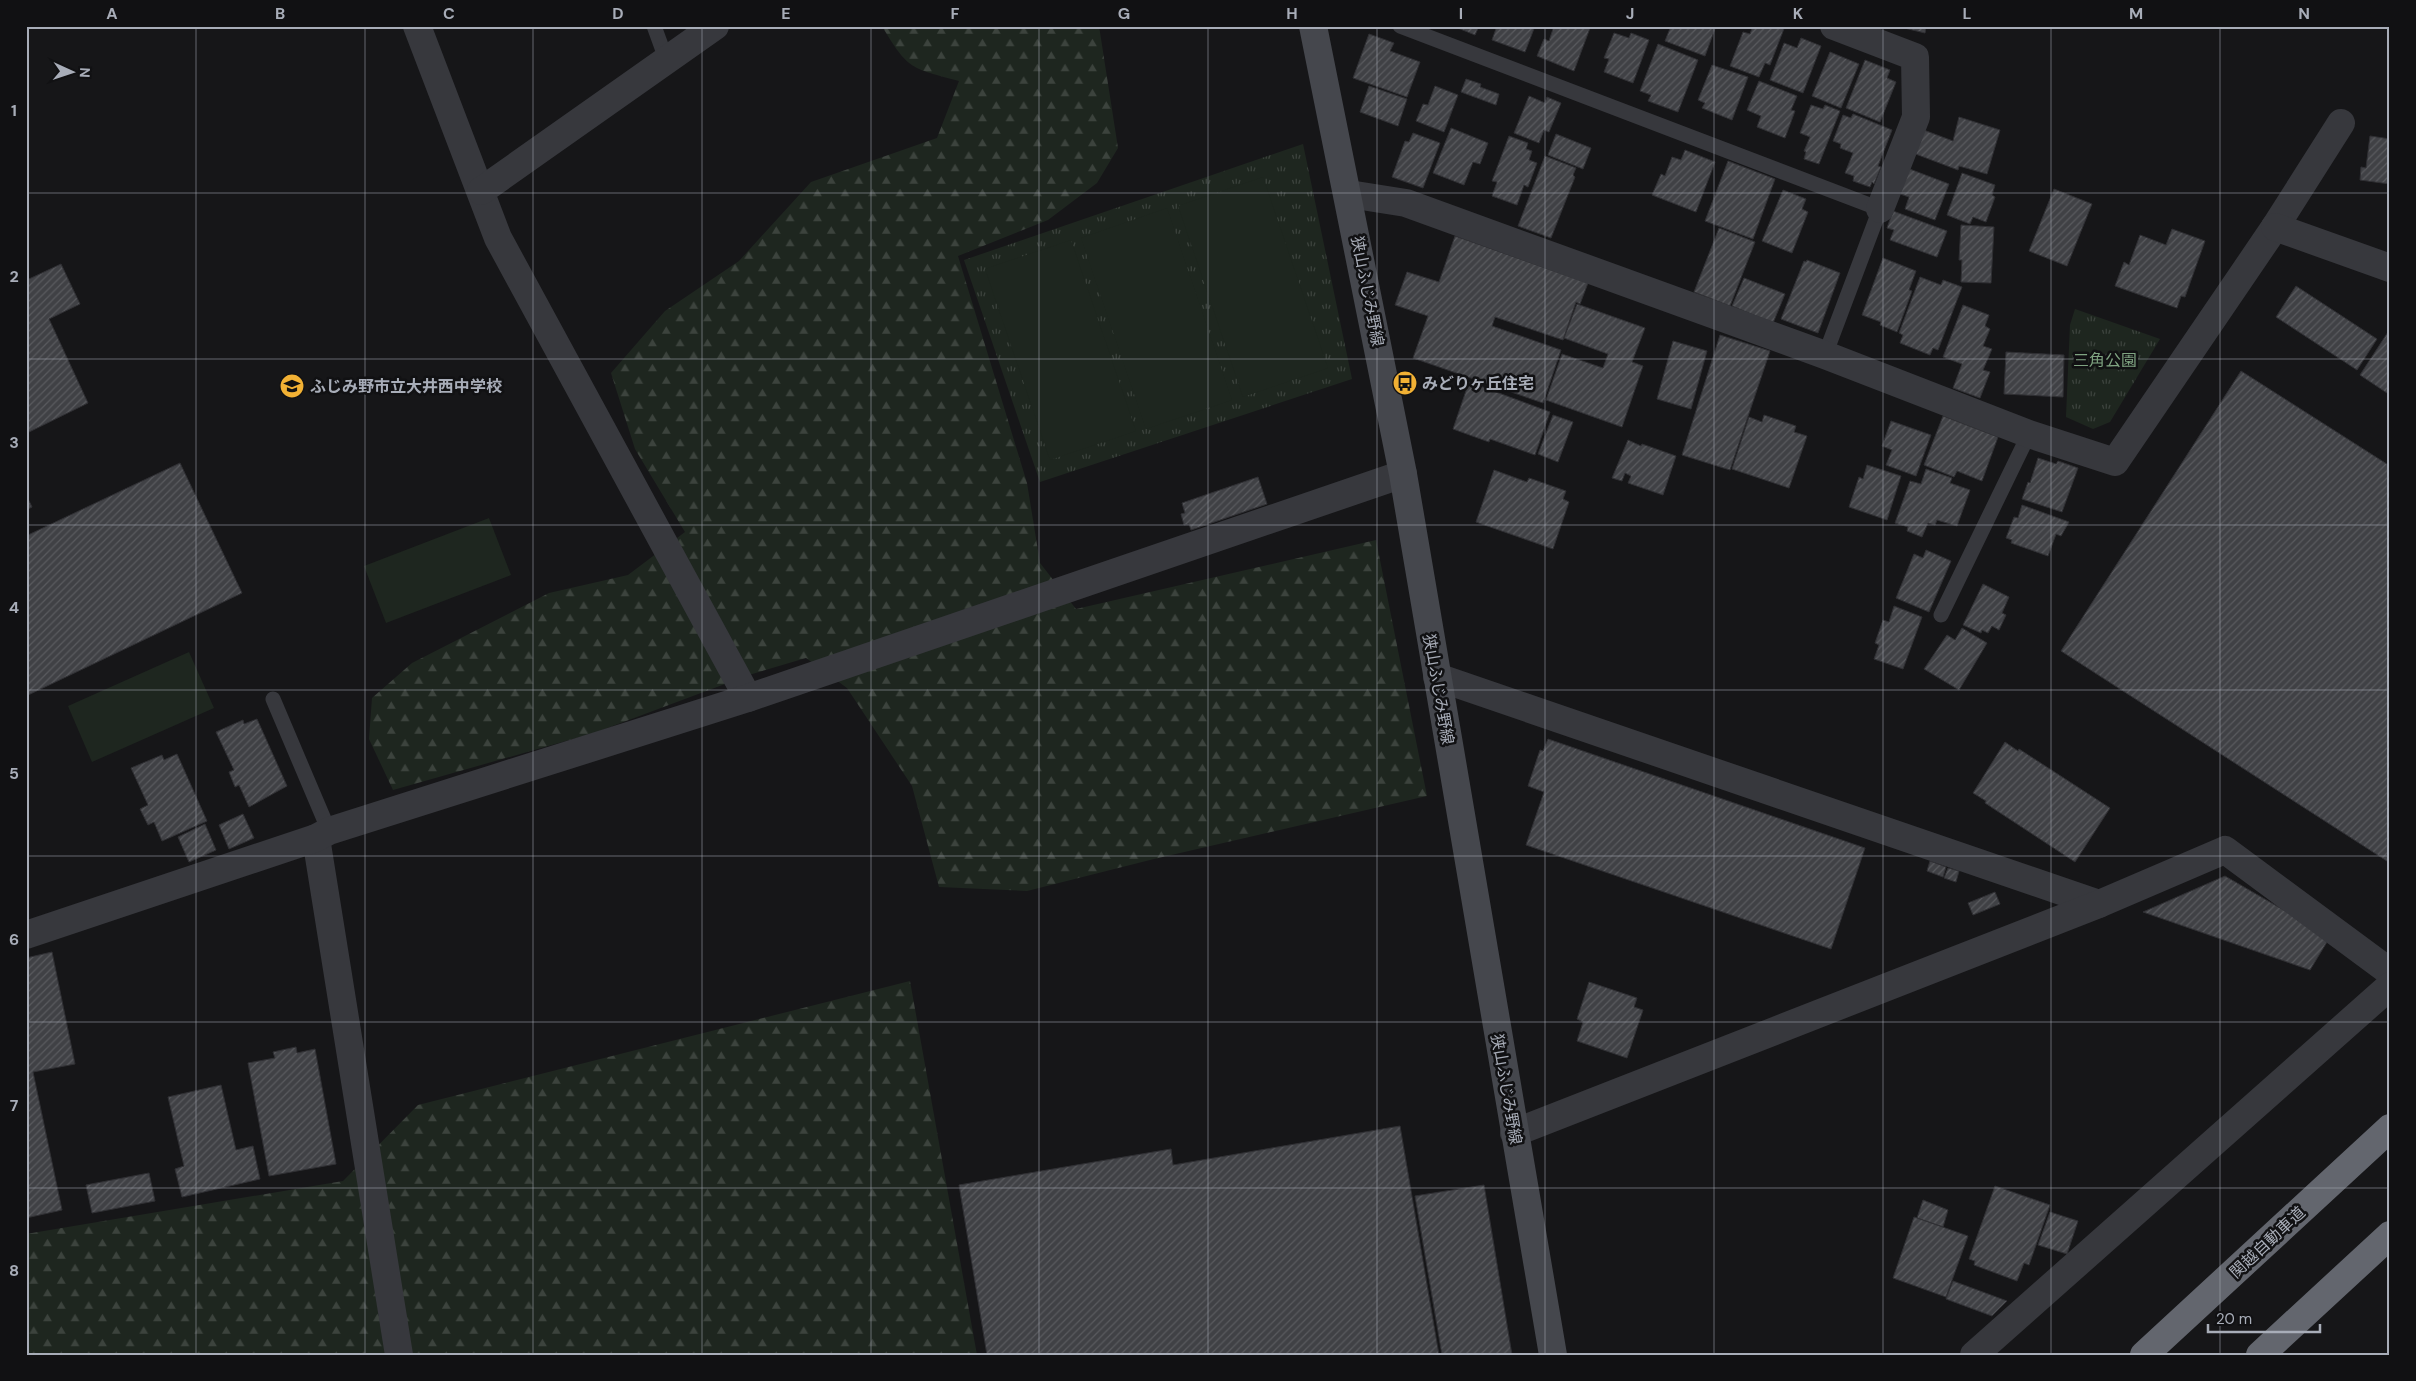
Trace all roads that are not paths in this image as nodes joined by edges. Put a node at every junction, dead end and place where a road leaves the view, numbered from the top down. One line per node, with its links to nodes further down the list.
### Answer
1 (417, 26): 9 (street)
2 (654, 26): 7 (lane)
3 (715, 26): 7 (street)
4 (1313, 26): 10 (main road, 狭山ふじみ野線)
5 (1400, 26): 11 (lane)
6 (1834, 26): 11 (street)
7 (666, 59): 9 (street)
8 (2341, 123): 12 (street)
9 (481, 191): 19 (street)
10 (1349, 194): 14 (street); 16 (main road, 狭山ふじみ野線)
11 (1880, 209): 14 (lane)
12 (2275, 226): 13 (street); 15 (street)
13 (2390, 268)
14 (1825, 355): 15 (street)
15 (2029, 434): 17 (lane)
16 (1403, 474): 18 (main road, 狭山ふじみ野線); 19 (street)
17 (1941, 616)
18 (1437, 677): 22 (street); 27 (main road, 狭山ふじみ野線)
19 (748, 698): 21 (street)
20 (273, 699): 21 (lane)
21 (322, 835): 23 (street); 29 (street)
22 (2100, 904): 24 (street); 27 (street)
23 (26, 935)
24 (2390, 972)
25 (2390, 986): 31 (street)
26 (2390, 1128): 32 (highway, 関越自動車道)
27 (1514, 1133): 30 (main road, 狭山ふじみ野線)
28 (2390, 1235): 33 (highway)
29 (399, 1355)
30 (1554, 1355)
31 (1974, 1355)
32 (2144, 1355)
33 (2260, 1355)

